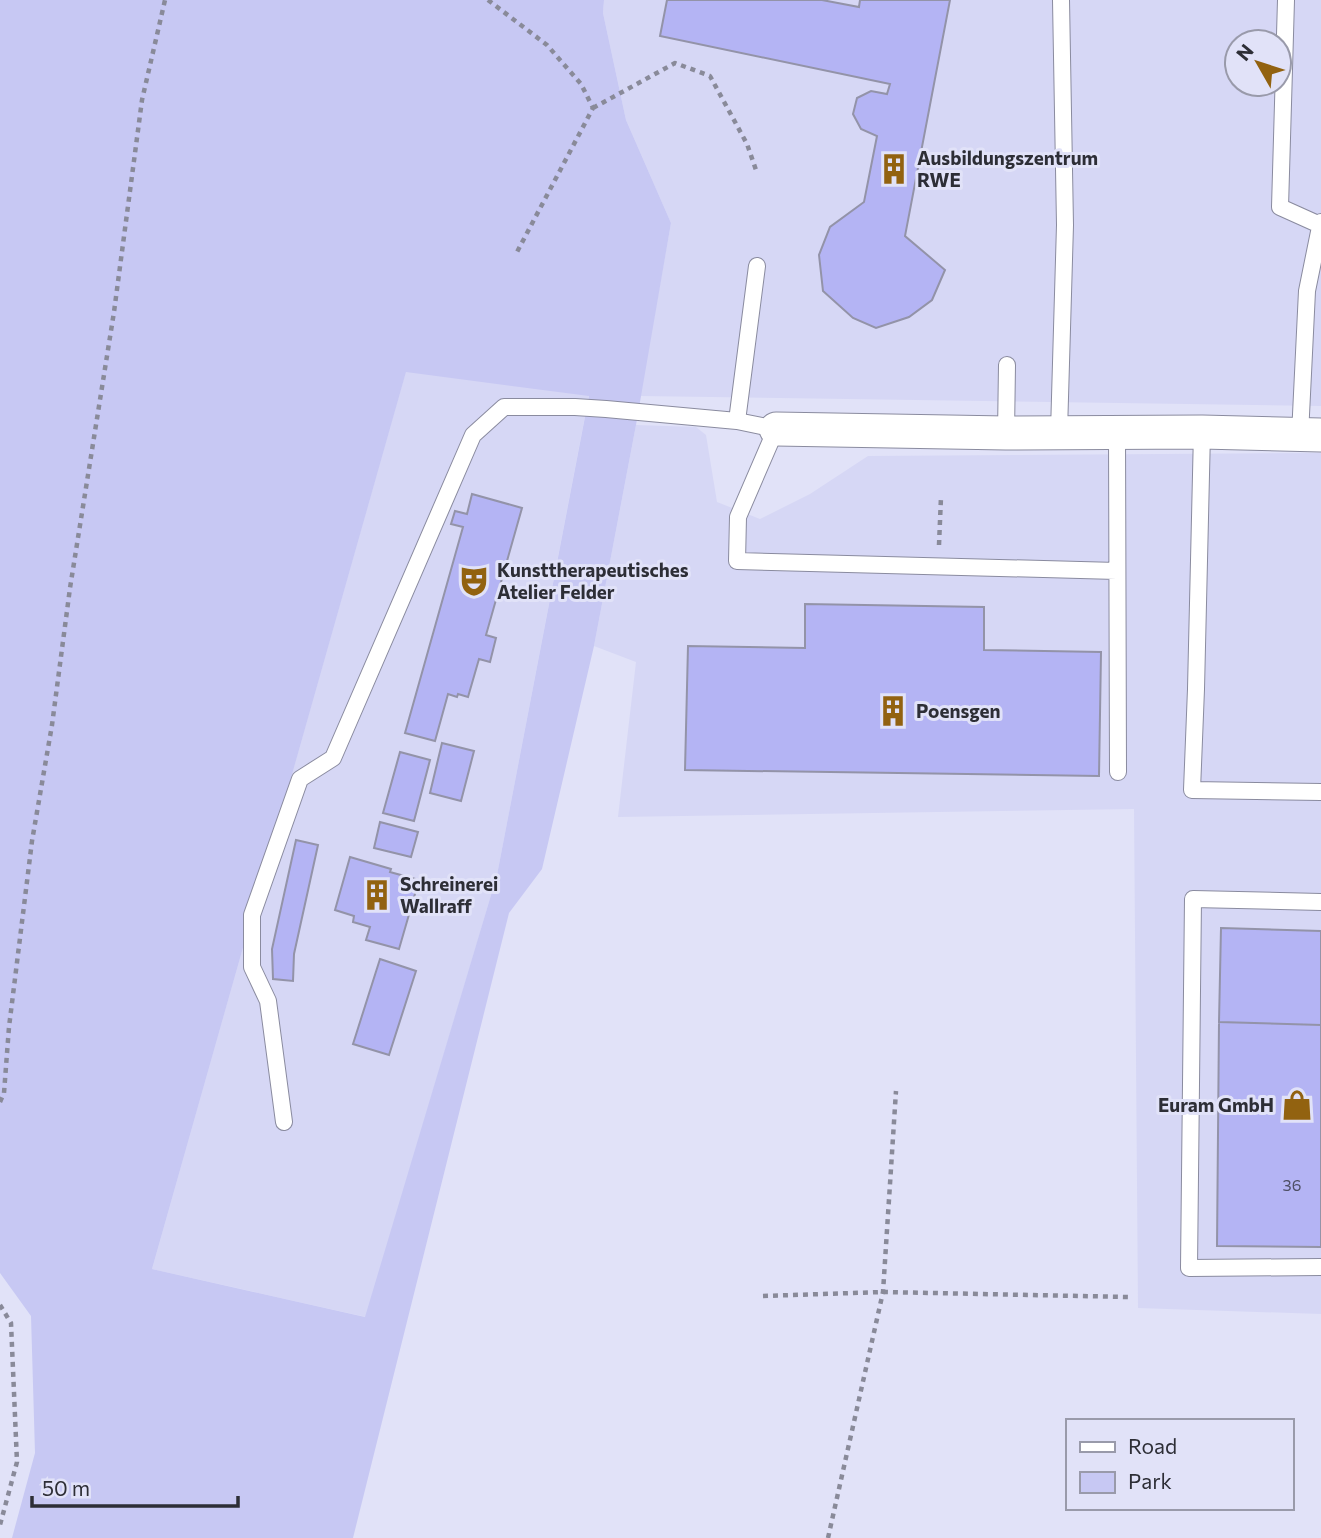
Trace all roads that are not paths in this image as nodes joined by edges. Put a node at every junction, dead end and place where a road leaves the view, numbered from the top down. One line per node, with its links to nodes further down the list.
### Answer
1 (1061, 0): 8 (lane)
2 (1286, 0): 3 (lane)
3 (1321, 224): 12 (lane)
4 (757, 266): 6 (lane)
5 (1007, 365): 11 (lane)
6 (737, 421): 7 (lane); 17 (lane)
7 (776, 429): 11 (street); 13 (lane)
8 (1059, 432): 9 (street); 11 (street)
9 (1116, 432): 10 (street); 13 (lane)
10 (1202, 432): 12 (street); 15 (lane)
11 (1006, 433)
12 (1311, 435)
13 (1117, 571): 14 (lane)
14 (1118, 772)
15 (1321, 792)
16 (1321, 902): 18 (lane)
17 (284, 1122)
18 (1321, 1267)

